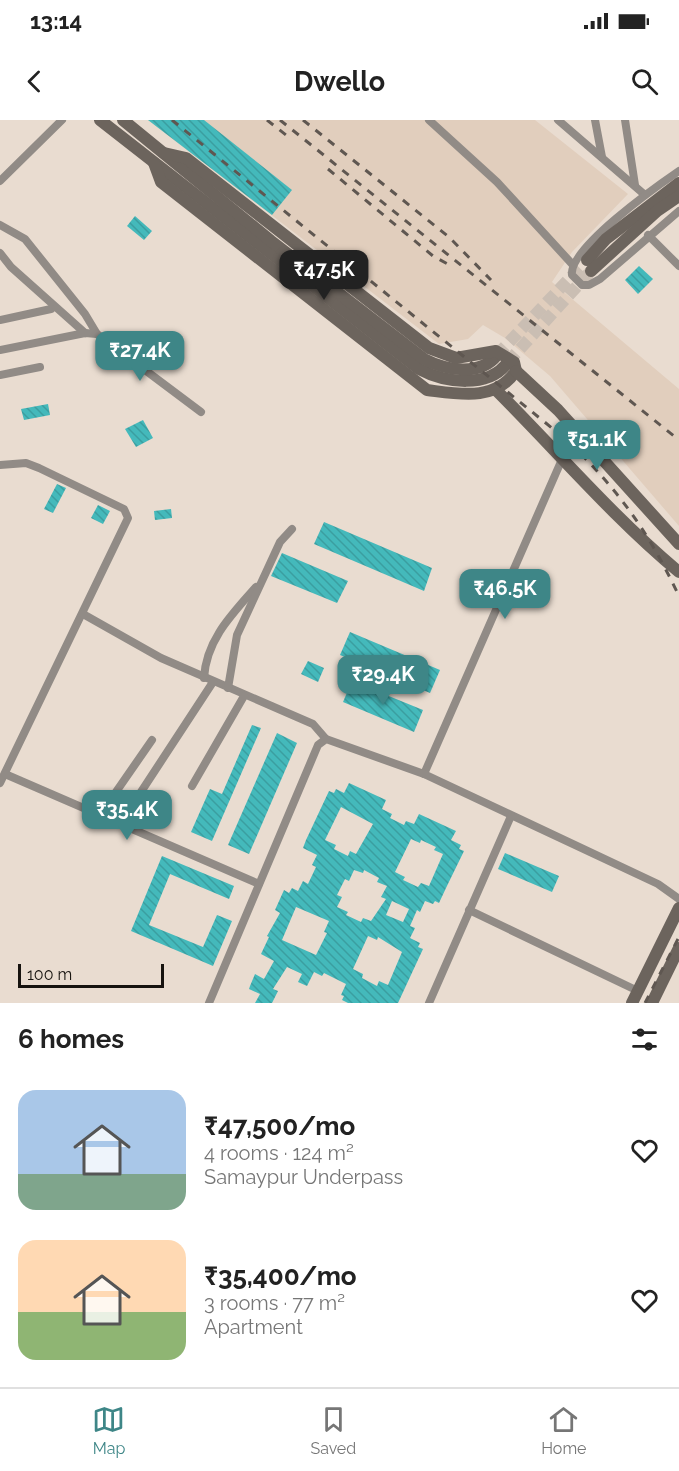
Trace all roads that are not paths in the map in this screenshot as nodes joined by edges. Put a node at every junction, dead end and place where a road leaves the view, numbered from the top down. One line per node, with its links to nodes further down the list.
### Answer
1 (62, 120): 12 (street)
2 (100, 120): 10 (street)
3 (123, 120): 8 (street)
4 (429, 120): 21 (street)
5 (558, 120): 9 (street)
6 (595, 120): 9 (street)
7 (625, 120): 14 (street)
8 (164, 153): 28 (street); 30 (street)
9 (602, 158): 14 (street)
10 (154, 163): 30 (street); 32 (street)
11 (679, 171): 15 (street)
12 (0, 181)
13 (679, 183): 16 (street)
14 (635, 185): 15 (street)
15 (645, 195): 21 (street)
16 (679, 196)
17 (679, 211): 19 (street)
18 (0, 225): 26 (street)
19 (648, 235): 21 (street); 22 (street)
20 (0, 253): 25 (street)
21 (573, 265)
22 (679, 266)
23 (51, 309): 24 (street)
24 (0, 320)
25 (85, 333): 26 (street); 27 (street)
26 (97, 334): 33 (street)
27 (0, 350)
28 (497, 355)
29 (40, 367): 31 (street)
30 (512, 367): 32 (street); 37 (street)
31 (0, 375)
32 (496, 390): 34 (street)
33 (201, 412)
34 (563, 457): 38 (street); 48 (street)
35 (0, 465): 40 (street)
36 (292, 530): 39 (street)
37 (679, 544)
38 (679, 572)
39 (264, 578): 41 (street); 43 (street)
40 (83, 614): 41 (street); 47 (street)
41 (204, 678): 42 (street)
42 (213, 682): 43 (street); 53 (street)
43 (228, 688): 44 (street)
44 (244, 696): 45 (street); 50 (street)
45 (326, 739): 48 (street); 54 (street)
46 (152, 740): 51 (street)
47 (5, 774): 49 (street); 51 (street)
48 (424, 774): 52 (street)
49 (0, 783)
50 (192, 786)
51 (100, 815): 53 (street)
52 (511, 816): 55 (street); 57 (street)
53 (120, 824): 54 (street)
54 (259, 884): 60 (street)
55 (679, 899)
56 (679, 908): 59 (street)
57 (469, 910): 59 (street); 61 (street)
58 (679, 948): 63 (street)
59 (638, 991): 62 (street)
60 (209, 1003)
61 (429, 1003)
62 (632, 1003)
63 (652, 1003)

